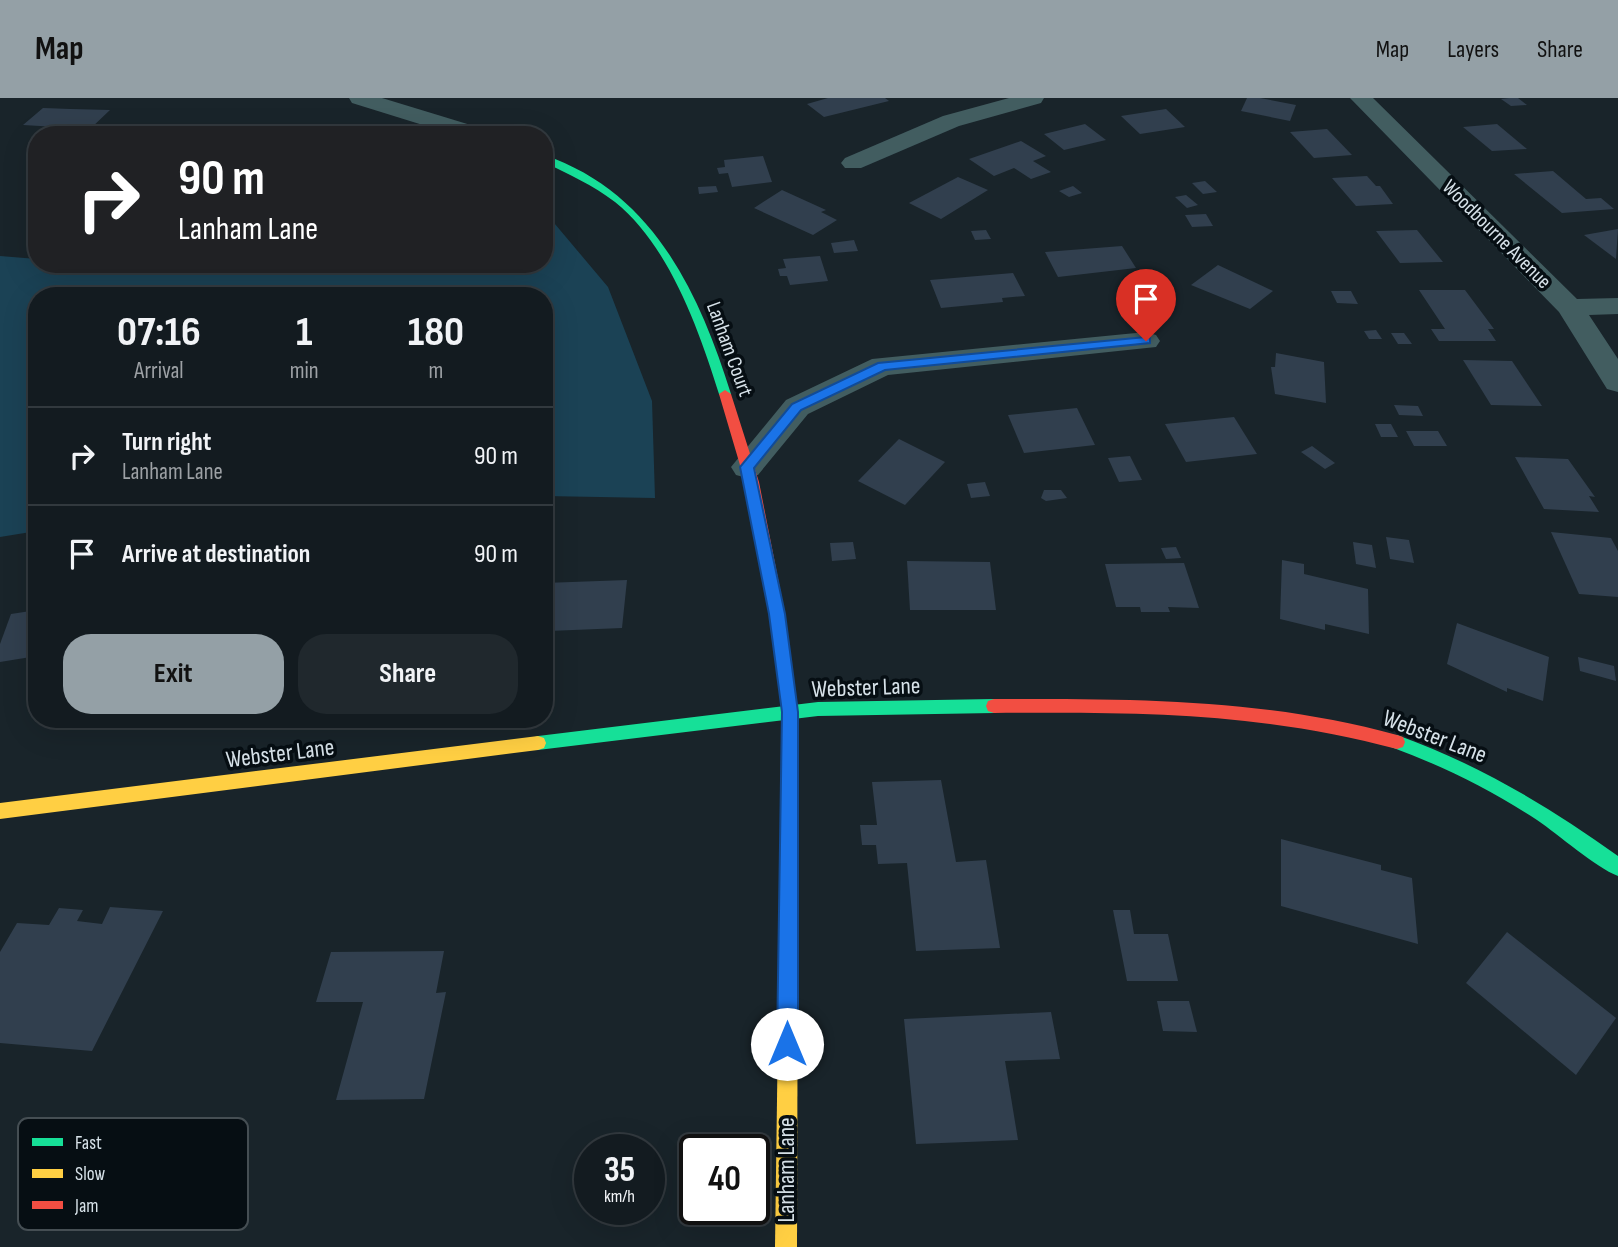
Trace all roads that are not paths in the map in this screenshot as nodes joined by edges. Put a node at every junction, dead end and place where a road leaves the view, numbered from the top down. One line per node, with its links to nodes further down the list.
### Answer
1 (360, 98): 4 (street)
2 (1033, 98): 6 (street)
3 (1361, 98): 8 (street, Woodbourne Avenue)
4 (450, 126)
5 (553, 162): 11 (street, Lanham Court)
6 (853, 163)
7 (1618, 306): 8 (street)
8 (1570, 307): 10 (street, Woodbourne Avenue)
9 (1146, 341): 11 (street)
10 (1618, 382)
11 (743, 456): 12 (street, Lanham Lane)
12 (790, 712): 13 (street, Webster Lane); 14 (street, Webster Lane); 15 (street, Lanham Lane)
13 (0, 811)
14 (1618, 867)
15 (786, 1247)

